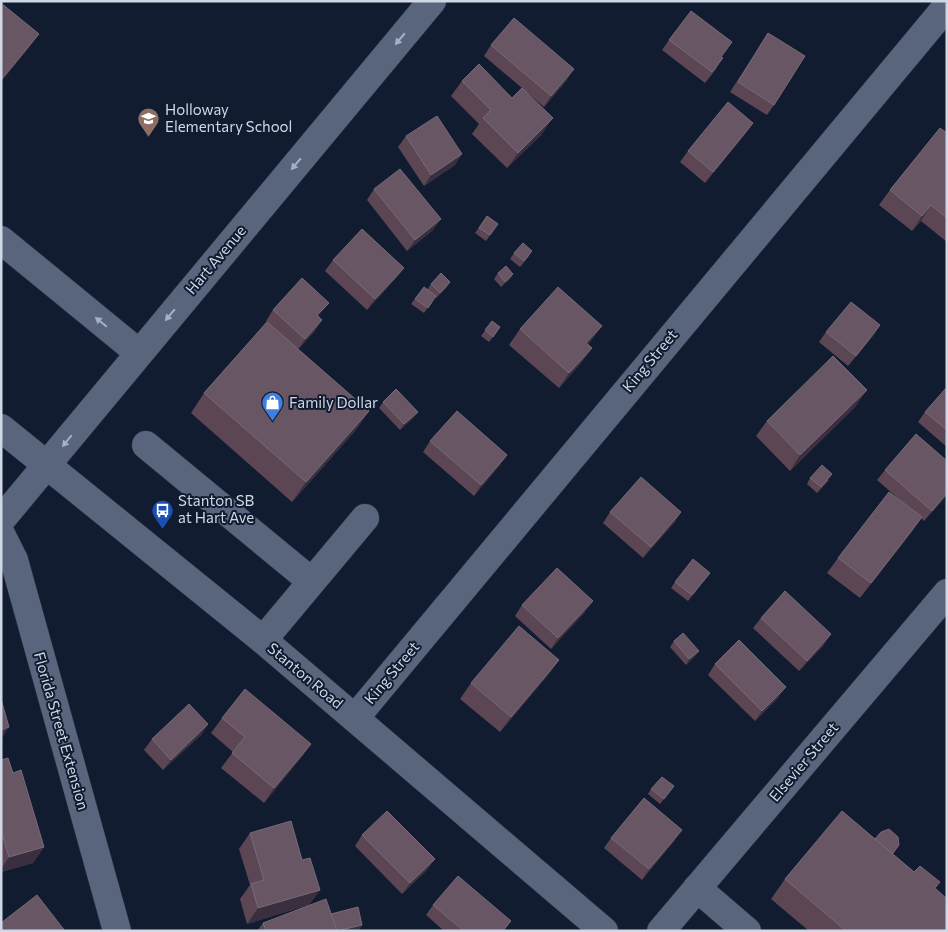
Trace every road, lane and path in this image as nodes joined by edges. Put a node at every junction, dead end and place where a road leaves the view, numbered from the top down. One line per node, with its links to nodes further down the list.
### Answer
1 (432, 1): 4 (street, Hart Avenue, one-way to 4)
2 (947, 6): 14 (street, King Street)
3 (1, 240): 4 (street, one-way to 3)
4 (139, 353): 7 (street, Hart Avenue, one-way to 7)
5 (1, 428): 7 (street, Stanton Road)
6 (146, 445): 11 (street)
7 (47, 466): 9 (street, Hart Avenue); 13 (street, Stanton Road)
8 (364, 518): 11 (street)
9 (1, 520)
10 (1, 534): 16 (street, Florida Street Extension)
11 (311, 581): 13 (street)
12 (947, 593): 15 (street, Elsevier Street)
13 (262, 640): 14 (street, Stanton Road)
14 (355, 718): 17 (street, Stanton Road)
15 (697, 888): 18 (street, Elsevier Street); 19 (street)
16 (117, 931)
17 (604, 931)
18 (661, 931)
19 (747, 931)

